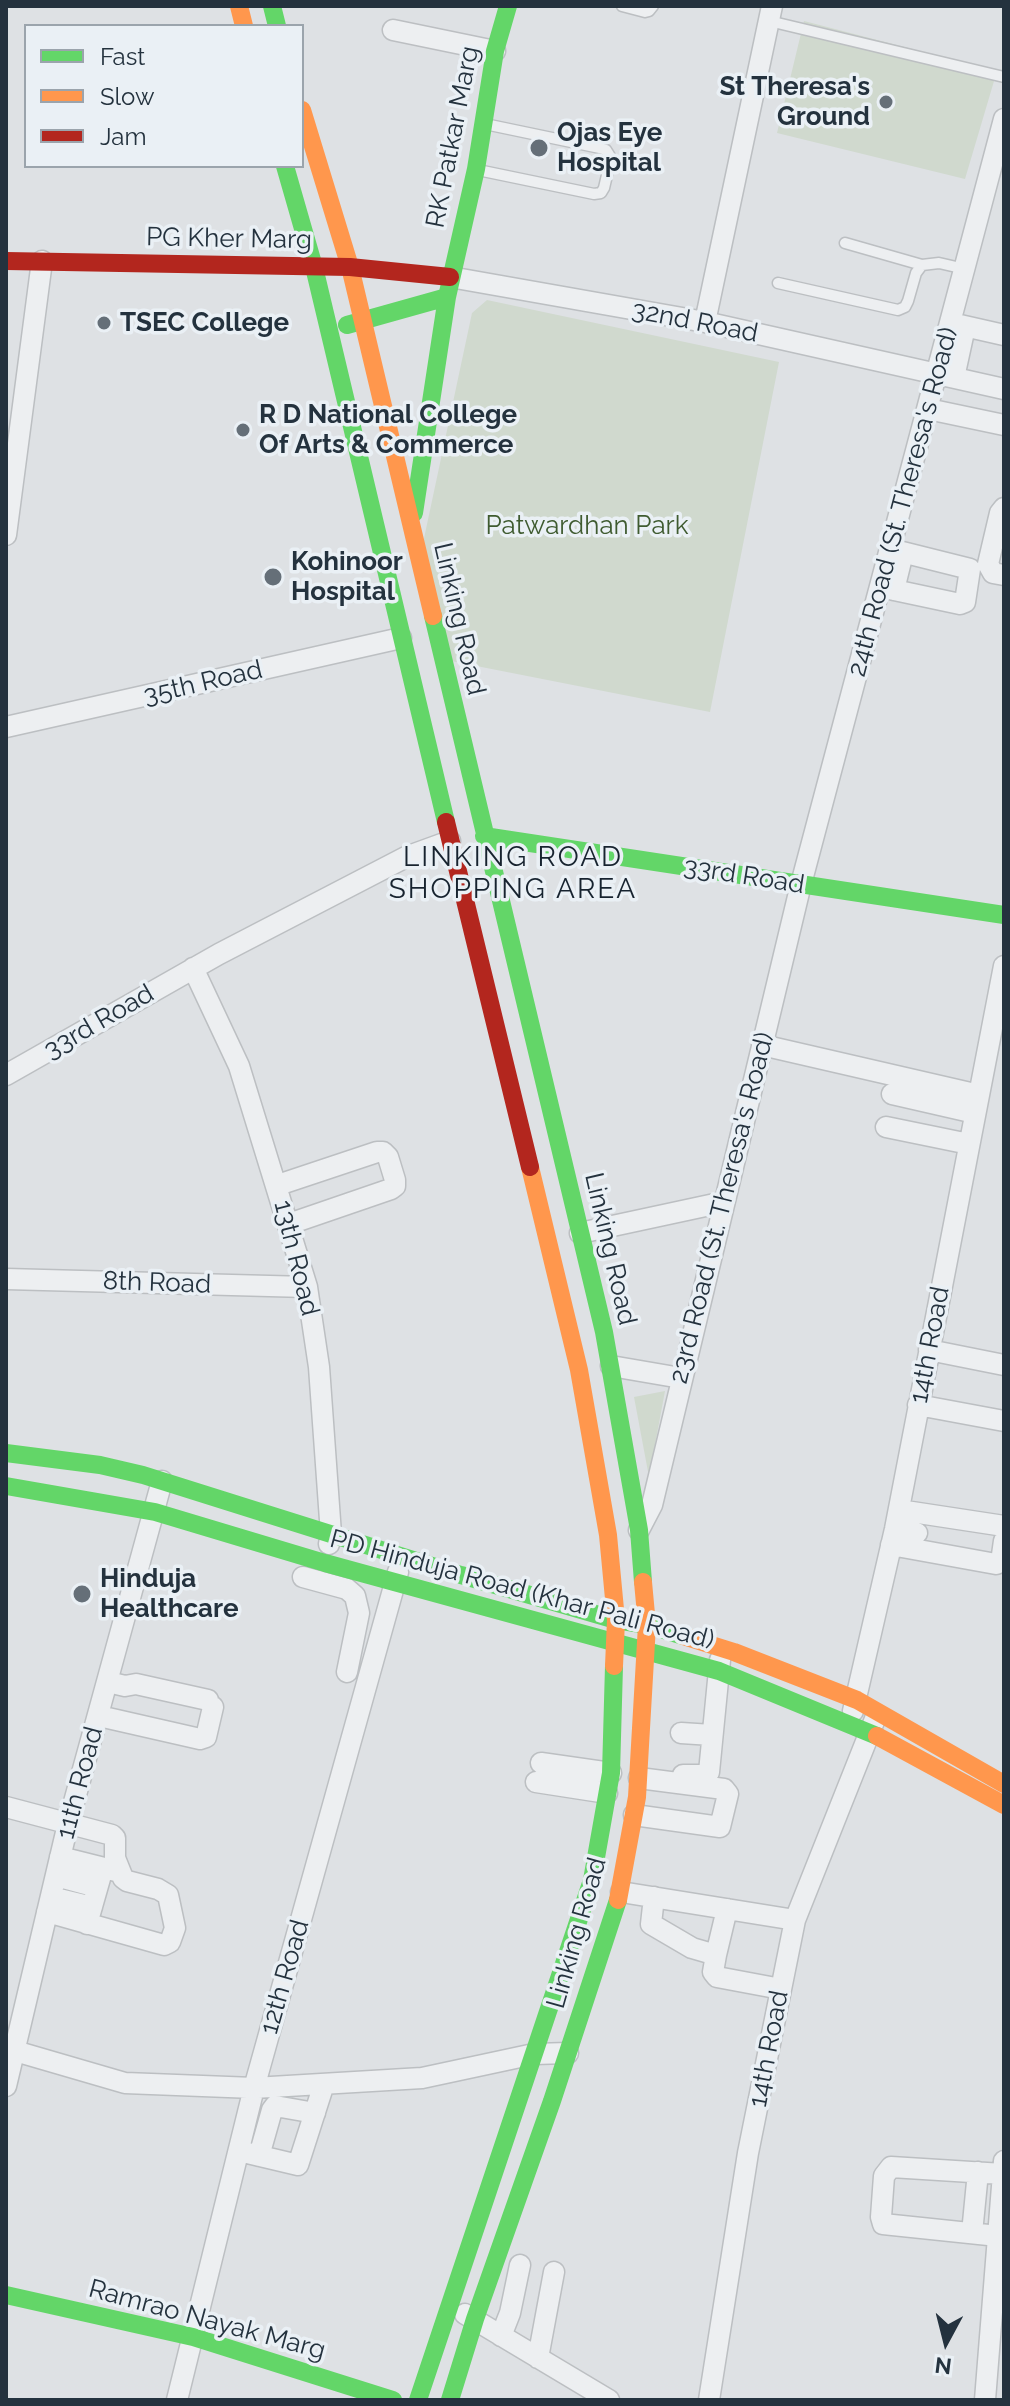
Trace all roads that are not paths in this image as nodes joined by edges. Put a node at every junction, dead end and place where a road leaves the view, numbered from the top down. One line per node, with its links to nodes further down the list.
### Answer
1 (508, 6): 6 (main road, RK Patkar Marg)
2 (622, 6): 3 (lane)
3 (653, 6)
4 (770, 14): 7 (lane); 23 (street)
5 (393, 30): 6 (street)
6 (495, 51): 9 (main road, RK Patkar Marg)
7 (1004, 77)
8 (304, 117): 18 (main road, Linking Road)
9 (484, 124): 12 (main road, RK Patkar Marg); 12 (lane)
10 (1000, 158): 19 (street, 24th Road (St. Theresa's Road))
11 (286, 168): 17 (main road, Linking Road)
12 (476, 169): 21 (main road, RK Patkar Marg)
13 (845, 243): 16 (lane)
14 (6, 261): 15 (main road, PG Kher Marg)
15 (42, 261): 17 (main road, PG Kher Marg); 33 (street)
16 (922, 265): 19 (lane); 20 (lane)
17 (314, 267): 18 (main road, PG Kher Marg); 25 (main road, Linking Road)
18 (350, 267): 21 (main road, PG Kher Marg); 22 (main road, Linking Road)
19 (965, 269): 24 (street, 24th Road (St. Theresa's Road))
20 (778, 283)
21 (448, 287): 22 (main road); 23 (street, 32nd Road); 32 (main road, RK Patkar Marg)
22 (362, 320): 25 (main road); 32 (main road, Linking Road)
23 (705, 322): 27 (street, 32nd Road)
24 (958, 325): 26 (street); 27 (street, 24th Road (St. Theresa's Road))
25 (329, 331): 37 (main road, Linking Road)
26 (1004, 335)
27 (944, 372): 28 (street, 32nd Road); 29 (street, 24th Road (St. Theresa's Road))
28 (1004, 387)
29 (928, 409): 30 (street); 34 (street, 24th Road (St. Theresa's Road))
30 (1004, 425)
31 (1004, 508): 35 (street)
32 (412, 530): 39 (main road, Linking Road)
33 (6, 535)
34 (896, 551): 36 (street, 24th Road (St. Theresa's Road)); 36 (street)
35 (1004, 575)
36 (887, 588): 41 (street, 24th Road (St. Theresa's Road))
37 (401, 638): 38 (street, 35th Road); 40 (main road, Linking Road)
38 (6, 727)
39 (484, 836): 41 (main road, 33rd Road); 54 (main road, Linking Road)
40 (450, 841): 44 (street, 33rd Road); 60 (main road, Linking Road)
41 (801, 884): 42 (main road, 33rd Road); 45 (street, 23rd Road (St. Theresa's Road))
42 (1004, 915)
43 (1004, 966): 48 (street, 14th Road)
44 (193, 968): 46 (street, 33rd Road); 51 (street, 13th Road)
45 (762, 1045): 48 (street); 52 (street, 23rd Road (St. Theresa's Road))
46 (6, 1075)
47 (892, 1094): 48 (street)
48 (977, 1104): 50 (street, 14th Road)
49 (886, 1127): 50 (street)
50 (969, 1144): 57 (street, 14th Road)
51 (278, 1185): 53 (street, 13th Road); 53 (street)
52 (724, 1202): 54 (street); 61 (street, 23rd Road (St. Theresa's Road))
53 (289, 1224): 56 (street, 13th Road)
54 (580, 1233): 59 (main road, Linking Road)
55 (6, 1279): 56 (street, 8th Road)
56 (307, 1287): 72 (street, 13th Road)
57 (929, 1350): 58 (street); 62 (street, 14th Road)
58 (1004, 1365)
59 (611, 1366): 60 (main road); 61 (street); 70 (main road, Linking Road)
60 (579, 1370): 79 (main road, Linking Road)
61 (681, 1378): 70 (street, 23rd Road (St. Theresa's Road))
62 (929, 1386): 63 (street); 69 (street, 14th Road)
63 (1004, 1421)
64 (6, 1453): 65 (main road, PD Hinduja Road (Khar Pali Road))
65 (162, 1481): 67 (street, 11th Road); 72 (main road, PD Hinduja Road (Khar Pali Road))
66 (6, 1486): 67 (main road, PD Hinduja Road (Khar Pali Road))
67 (155, 1512): 75 (main road, PD Hinduja Road (Khar Pali Road)); 86 (street, 11th Road)
68 (1004, 1526): 69 (street)
69 (895, 1528): 71 (street); 73 (street); 87 (street, 14th Road)
70 (639, 1530): 80 (main road, Linking Road)
71 (917, 1533)
72 (331, 1534): 74 (main road, PD Hinduja Road (Khar Pali Road)); 75 (street, 13th Road)
73 (1004, 1541)
74 (403, 1557): 77 (street, 12th Road); 79 (main road, PD Hinduja Road (Khar Pali Road))
75 (309, 1572): 76 (main road, PD Hinduja Road (Khar Pali Road)); 78 (street)
76 (364, 1574): 77 (main road, PD Hinduja Road (Khar Pali Road)); 78 (street)
77 (391, 1582): 78 (street); 81 (main road, PD Hinduja Road (Khar Pali Road)); 85 (street, 12th Road)
78 (354, 1596): 85 (street)
79 (616, 1620): 80 (main road, PD Hinduja Road (Khar Pali Road)); 81 (main road, Linking Road)
80 (647, 1625): 82 (main road, PD Hinduja Road (Khar Pali Road)); 83 (main road, Linking Road)
81 (617, 1645): 83 (main road, PD Hinduja Road (Khar Pali Road)); 97 (main road, Linking Road)
82 (722, 1648): 84 (street); 87 (main road, PD Hinduja Road (Khar Pali Road))
83 (647, 1650): 84 (main road, PD Hinduja Road (Khar Pali Road)); 96 (main road, Linking Road)
84 (719, 1671): 91 (main road, PD Hinduja Road (Khar Pali Road)); 94 (street)
85 (369, 1676): 116 (street, 12th Road)
86 (117, 1688): 89 (street, 11th Road); 90 (street); 90 (street)
87 (857, 1700): 88 (main road, PD Hinduja Road (Khar Pali Road)); 91 (street, 14th Road)
88 (879, 1712): 92 (street, 14th Road); 98 (main road, PD Hinduja Road (Khar Pali Road))
89 (99, 1716): 90 (street); 102 (street, 11th Road)
90 (120, 1721)
91 (849, 1722): 92 (main road, PD Hinduja Road (Khar Pali Road))
92 (870, 1732): 99 (main road, PD Hinduja Road (Khar Pali Road)); 108 (street, 14th Road)
93 (681, 1733): 94 (street)
94 (712, 1735): 96 (street)
95 (539, 1772): 97 (street)
96 (639, 1774): 101 (main road, Linking Road); 101 (street)
97 (609, 1783): 113 (main road, Linking Road)
98 (1004, 1784)
99 (1004, 1805)
100 (6, 1807): 102 (street)
101 (634, 1815): 105 (main road, Linking Road)
102 (68, 1824): 103 (street, 11th Road); 104 (street)
103 (55, 1879): 104 (street); 104 (street); 104 (street); 111 (street, 11th Road)
104 (101, 1888)
105 (619, 1900): 106 (street); 112 (main road, Linking Road)
106 (652, 1906): 107 (street); 109 (street)
107 (727, 1909): 108 (street); 109 (street)
108 (788, 1919): 110 (street, 14th Road)
109 (716, 1955): 110 (street)
110 (775, 1988): 141 (street, 14th Road)
111 (10, 2049): 115 (street, 11th Road); 116 (street)
112 (568, 2053): 113 (street); 126 (main road, Linking Road)
113 (534, 2054): 114 (street); 129 (main road, Linking Road)
114 (324, 2084): 116 (street); 117 (street)
115 (6, 2086)
116 (254, 2088): 118 (street, 12th Road)
117 (315, 2113): 118 (street); 118 (street)
118 (249, 2154): 134 (street, 12th Road)
119 (1004, 2161): 121 (street)
120 (978, 2172): 121 (street); 122 (street); 122 (street)
121 (1003, 2174): 123 (street)
122 (972, 2233): 123 (street)
123 (998, 2236): 142 (street)
124 (520, 2265): 127 (street)
125 (554, 2272): 132 (street)
126 (486, 2289): 127 (street); 131 (main road, Linking Road)
127 (514, 2294): 133 (street)
128 (6, 2295): 134 (main road, Ramrao Nayak Marg)
129 (451, 2306): 131 (street); 138 (main road, Linking Road)
130 (513, 2316): 132 (street)
131 (475, 2319): 133 (street); 139 (main road, Linking Road)
132 (545, 2321): 135 (street)
133 (501, 2336): 135 (street)
134 (193, 2337): 136 (street, 12th Road); 137 (main road, Ramrao Nayak Marg)
135 (538, 2358): 140 (street)
136 (177, 2400)
137 (393, 2400)
138 (418, 2400)
139 (450, 2400)
140 (609, 2400)
141 (709, 2400)
142 (985, 2400)

